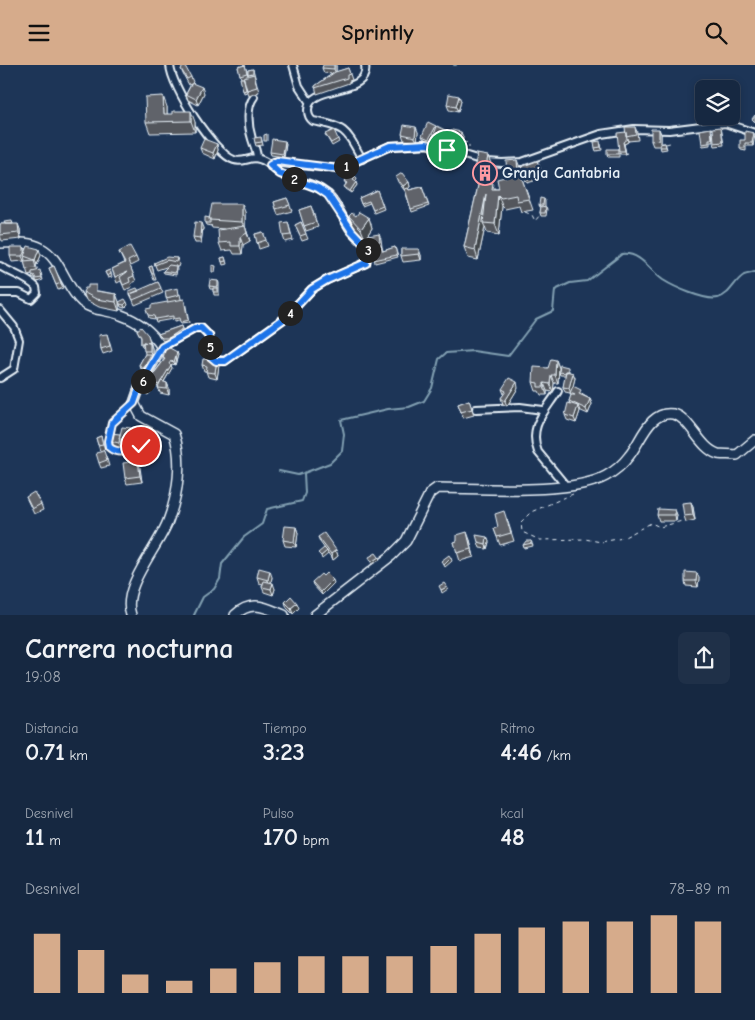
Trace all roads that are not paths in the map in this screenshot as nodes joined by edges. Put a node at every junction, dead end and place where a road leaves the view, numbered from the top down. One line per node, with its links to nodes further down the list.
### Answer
1 (170, 65): 7 (street)
2 (294, 65): 5 (street)
3 (365, 65): 5 (street)
4 (254, 97): 7 (street)
5 (310, 103): 8 (street)
6 (755, 133): 8 (street)
7 (257, 158): 9 (street)
8 (362, 159): 9 (street)
9 (270, 165): 14 (street)
10 (0, 243): 14 (street)
11 (0, 266): 12 (street)
12 (0, 293)
13 (0, 310): 15 (street)
14 (162, 347): 21 (street)
15 (0, 378)
16 (558, 391): 18 (street)
17 (476, 409): 18 (street)
18 (543, 410): 20 (street)
19 (755, 440): 20 (street)
20 (566, 486): 24 (street)
21 (132, 615)
22 (235, 615): 23 (street)
23 (284, 615)
24 (315, 615)

